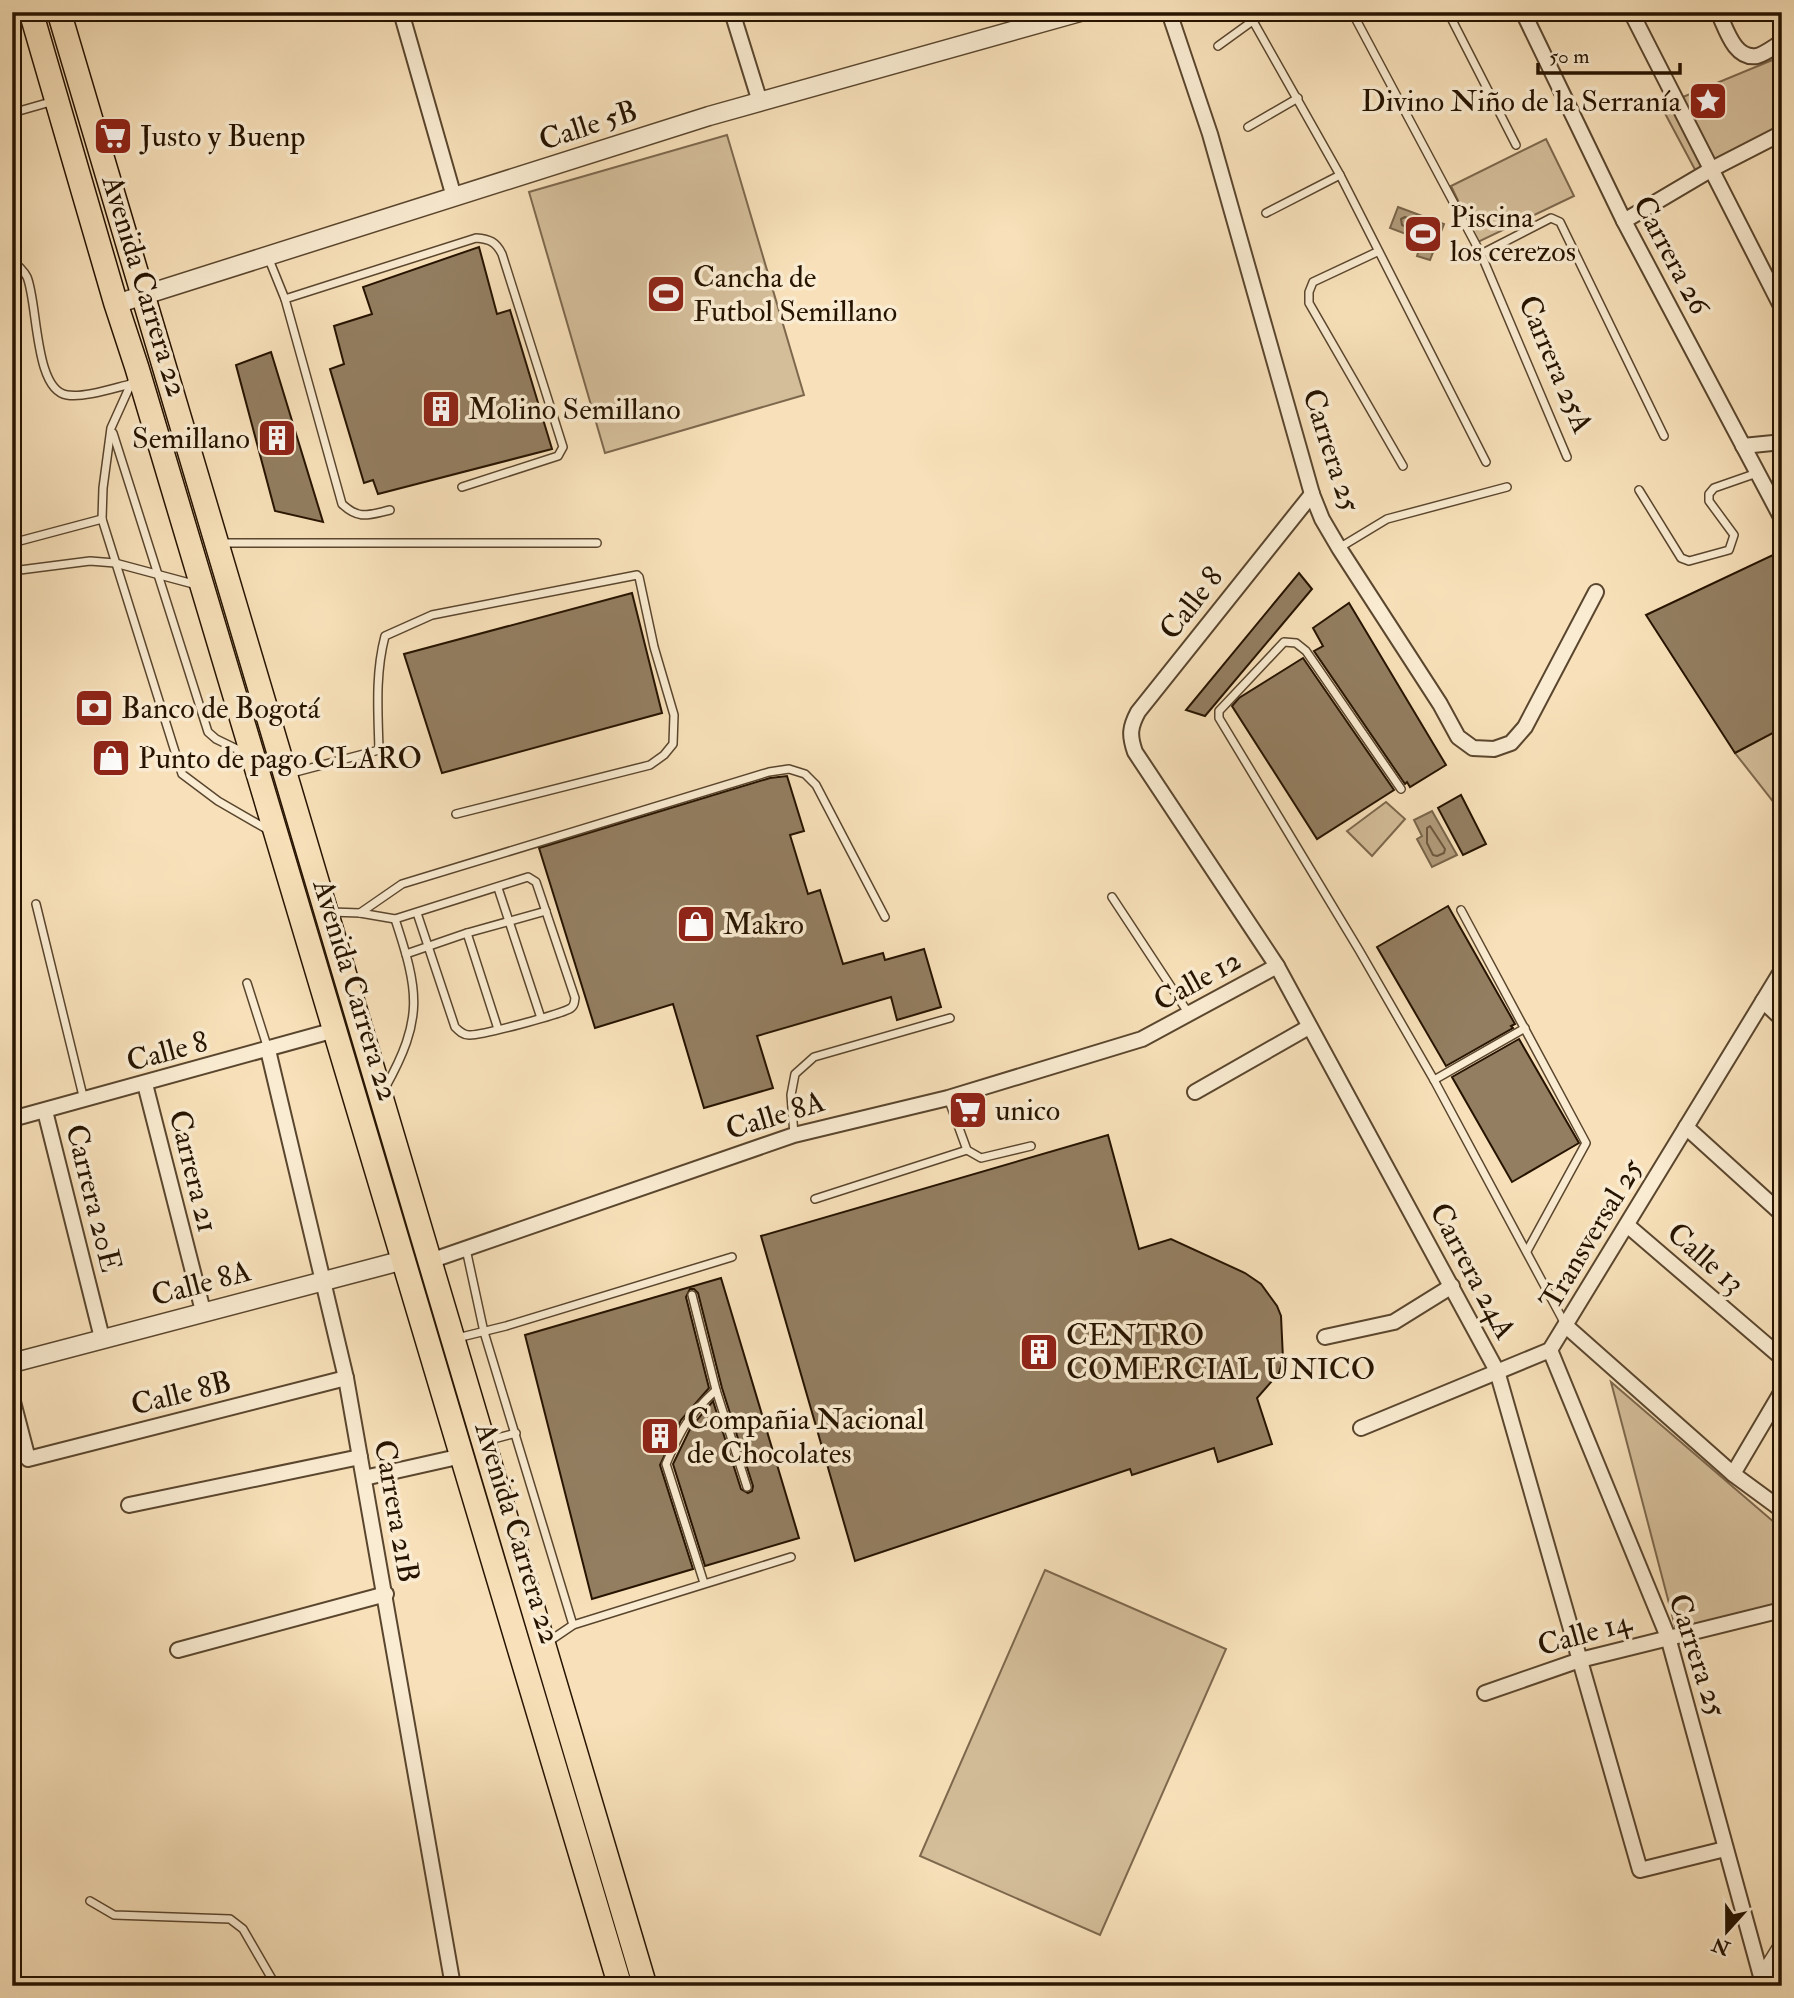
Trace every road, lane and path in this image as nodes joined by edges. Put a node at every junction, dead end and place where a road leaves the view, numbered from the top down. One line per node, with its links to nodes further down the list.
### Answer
1 (31, 12): 17 (main road, Avenida Carrera 22)
2 (59, 12): 32 (main road, Avenida Carrera 22)
3 (401, 12): 25 (street)
4 (732, 12): 18 (street)
5 (1080, 12): 18 (street, Calle 5B)
6 (1169, 12): 48 (street, Carrera 25)
7 (1265, 12): 13 (lane)
8 (1352, 12): 29 (lane, Carrera 25A)
9 (1448, 12): 22 (lane)
10 (1522, 12): 27 (street, Carrera 26)
11 (1631, 12): 23 (street)
12 (1718, 12): 14 (street)
13 (1253, 21): 15 (lane); 16 (lane)
14 (1782, 42)
15 (1218, 46)
16 (1298, 98): 20 (lane); 24 (lane)
17 (58, 100): 19 (lane); 34 (main road, Avenida Carrera 22)
18 (760, 102): 25 (street, Calle 5B)
19 (12, 113)
20 (1248, 127)
21 (1781, 136): 23 (street)
22 (1516, 145)
23 (1712, 169): 27 (street); 35 (street)
24 (1340, 175): 26 (lane); 28 (lane)
25 (454, 197): 30 (street, Calle 5B)
26 (1266, 213)
27 (1624, 221): 40 (street, Carrera 26)
28 (1377, 252): 42 (lane); 43 (lane)
29 (1481, 254): 38 (lane); 41 (lane, Carrera 25A)
30 (268, 256): 32 (street, Calle 5B); 33 (lane)
31 (12, 261): 36 (lane)
32 (142, 296): 34 (street, Calle 5B); 53 (main road, Avenida Carrera 22)
33 (285, 299): 45 (lane); 49 (lane)
34 (116, 304): 36 (main road, Avenida Carrera 22)
35 (1782, 308)
36 (134, 376): 37 (lane); 59 (main road, Avenida Carrera 22)
37 (111, 428): 50 (lane); 58 (lane)
38 (1664, 436)
39 (1782, 442): 40 (street)
40 (1743, 446): 44 (street, Carrera 26)
41 (1567, 457)
42 (1486, 462)
43 (1403, 466)
44 (1757, 473): 47 (lane); 51 (street, Carrera 26)
45 (462, 487)
46 (1507, 487): 55 (lane)
47 (1639, 490)
48 (1312, 494): 55 (street, Carrera 25); 61 (street, Calle 8)
49 (390, 510)
50 (102, 519): 52 (lane); 56 (lane)
51 (1782, 519)
52 (12, 543)
53 (217, 543): 54 (lane); 63 (main road, Avenida Carrera 22)
54 (597, 543)
55 (1339, 548): 60 (street, Carrera 25)
56 (115, 563): 57 (lane); 58 (lane); 66 (lane)
57 (12, 571)
58 (156, 573): 59 (lane); 62 (lane)
59 (203, 587): 62 (main road, Avenida Carrera 22)
60 (1595, 592)
61 (1135, 752): 81 (street, Carrera 24A)
62 (254, 757): 66 (main road, Avenida Carrera 22)
63 (285, 775): 65 (lane); 72 (main road, Avenida Carrera 22)
64 (1401, 789): 95 (lane)
65 (456, 814)
66 (277, 835): 91 (main road, Avenida Carrera 22)
67 (498, 888): 71 (lane); 73 (lane); 77 (lane)
68 (1112, 897): 85 (lane)
69 (36, 904): 100 (lane)
70 (1461, 910): 90 (lane)
71 (546, 911): 77 (lane); 86 (lane)
72 (326, 912): 74 (lane); 98 (main road, Avenida Carrera 22)
73 (417, 912): 76 (lane); 79 (lane)
74 (360, 913): 75 (lane); 76 (lane)
75 (886, 917)
76 (395, 919): 80 (lane)
77 (509, 921): 78 (lane); 86 (lane)
78 (467, 933): 79 (lane); 92 (lane)
79 (428, 947): 80 (lane); 92 (lane)
80 (406, 954): 98 (lane)
81 (1277, 966): 85 (street, Calle 12); 89 (street, Carrera 24A)
82 (1782, 970): 84 (street, Transversal 25)
83 (247, 983): 94 (lane)
84 (1763, 1001): 88 (street); 103 (street, Transversal 25)
85 (1189, 1015): 93 (street, Calle 12)
86 (541, 1018): 92 (lane)
87 (950, 1018): 104 (lane)
88 (1782, 1019)
89 (1309, 1027): 97 (street); 116 (street, Carrera 24A)
90 (1525, 1028): 95 (lane); 111 (lane)
91 (335, 1030): 94 (street, Calle 8); 113 (main road, Avenida Carrera 22)
92 (498, 1030)
93 (1142, 1040): 99 (street, Calle 8A)
94 (268, 1050): 96 (street, Calle 8); 115 (street, Carrera 21B)
95 (1434, 1080): 111 (lane)
96 (145, 1084): 100 (street, Calle 8); 118 (street, Carrera 21)
97 (1195, 1092)
98 (381, 1096): 114 (main road, Avenida Carrera 22)
99 (948, 1098): 104 (street, Calle 8A); 106 (lane)
100 (84, 1100): 101 (street, Calle 8)
101 (45, 1111): 102 (street, Calle 8); 122 (street, Carrera 20E)
102 (12, 1119)
103 (1686, 1127): 108 (street); 109 (street, Transversal 25)
104 (794, 1135): 110 (street, Calle 8A)
105 (1031, 1146): 106 (lane)
106 (967, 1150): 107 (lane)
107 (815, 1199)
108 (1782, 1214)
109 (1627, 1225): 119 (street, Transversal 25); 125 (street, Calle 13)
110 (466, 1249): 114 (street, Calle 8A); 120 (lane)
111 (1527, 1251): 119 (lane)
112 (732, 1257): 120 (lane)
113 (404, 1260): 115 (street, Calle 8A); 135 (main road, Avenida Carrera 22)
114 (430, 1261): 123 (main road, Avenida Carrera 22)
115 (324, 1280): 118 (street, Calle 8A); 128 (street, Carrera 21B)
116 (1452, 1286): 121 (street); 127 (street, Carrera 24A)
117 (692, 1295): 129 (lane)
118 (203, 1311): 122 (street, Calle 8A)
119 (1566, 1326): 124 (street, Transversal 25); 137 (street)
120 (484, 1332): 123 (lane); 133 (lane)
121 (1325, 1337)
122 (102, 1338): 126 (street, Calle 8A)
123 (453, 1339): 134 (main road, Avenida Carrera 22)
124 (1550, 1350): 127 (street, Transversal 25); 147 (street, Carrera 25)
125 (1782, 1359)
126 (12, 1363)
127 (1497, 1371): 132 (street, Transversal 25); 150 (street, Carrera 24A)
128 (346, 1378): 131 (street, Calle 8B); 136 (street, Carrera 21B)
129 (716, 1390): 139 (lane); 143 (lane)
130 (1782, 1391): 137 (street)
131 (12, 1398)
132 (1361, 1428)
133 (516, 1433): 134 (lane); 146 (lane)
134 (483, 1442): 148 (main road, Avenida Carrera 22)
135 (463, 1456): 138 (street); 158 (main road, Avenida Carrera 22)
136 (360, 1457): 138 (street, Carrera 21B); 140 (street)
137 (1733, 1474): 141 (street)
138 (365, 1478): 144 (street, Carrera 21B)
139 (747, 1486)
140 (129, 1505)
141 (1782, 1510)
142 (791, 1557): 143 (lane)
143 (704, 1583): 146 (lane)
144 (386, 1594): 149 (street); 157 (street, Carrera 21B)
145 (1781, 1613): 147 (street, Calle 14)
146 (573, 1625): 148 (lane)
147 (1668, 1637): 150 (street, Calle 14); 152 (street, Carrera 25)
148 (543, 1645): 159 (main road, Avenida Carrera 22)
149 (178, 1650)
150 (1580, 1660): 151 (street, Calle 14); 152 (street, Carrera 24A)
151 (1485, 1693)
152 (1725, 1849): 155 (street, Carrera 25)
153 (90, 1901): 156 (lane)
154 (1782, 1948): 155 (street)
155 (1763, 1983)
156 (276, 1986)
157 (453, 1986)
158 (621, 1986)
159 (645, 1986)

